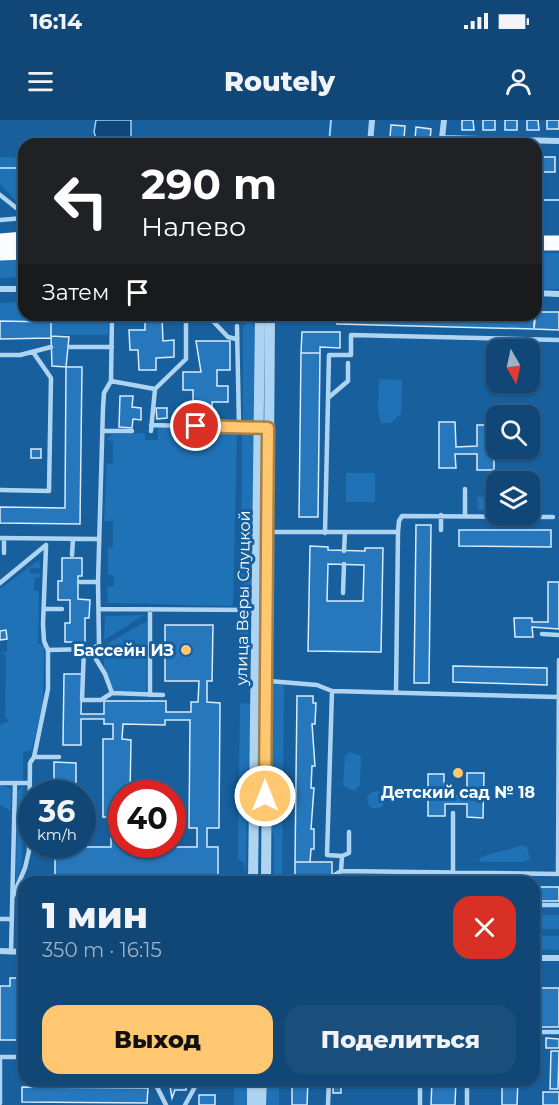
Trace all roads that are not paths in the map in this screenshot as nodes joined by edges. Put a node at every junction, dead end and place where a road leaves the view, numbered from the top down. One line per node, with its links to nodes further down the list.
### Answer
1 (372, 120): 3 (street)
2 (444, 120): 4 (street)
3 (370, 138)
4 (442, 138)
5 (542, 141): 6 (street)
6 (559, 141)
7 (0, 195): 8 (lane)
8 (18, 211)
9 (18, 217): 10 (lane)
10 (0, 220)
11 (559, 235): 15 (lane)
12 (18, 240): 13 (main road)
13 (0, 241)
14 (542, 243): 15 (main road)
15 (559, 243)
16 (18, 252): 17 (main road)
17 (0, 253)
18 (0, 289): 19 (street)
19 (18, 289)
20 (542, 293): 21 (street)
21 (559, 294)
22 (112, 321): 32 (lane)
23 (186, 321): 37 (lane)
24 (213, 321): 28 (lane)
25 (260, 321): 40 (street, улица Веры Слуцкой)
26 (270, 321): 40 (street, улица Веры Слуцкой)
27 (237, 326): 28 (lane)
28 (236, 339): 39 (lane)
29 (559, 340): 38 (lane)
30 (51, 347): 33 (lane)
31 (69, 347): 32 (lane)
32 (112, 347): 36 (lane)
33 (33, 352): 34 (lane); 44 (lane)
34 (0, 355)
35 (348, 363): 38 (lane)
36 (111, 381): 37 (lane); 41 (lane)
37 (155, 389): 39 (lane)
38 (328, 398): 52 (lane)
39 (239, 428): 40 (lane)
40 (264, 428): 50 (street, улица Веры Слуцкой)
41 (102, 431): 42 (lane); 56 (lane)
42 (132, 431)
43 (465, 489): 46 (lane)
44 (0, 490)
45 (441, 515): 46 (lane); 48 (lane); 51 (lane)
46 (465, 516): 47 (lane)
47 (553, 517)
48 (441, 530)
49 (345, 531): 51 (lane); 52 (lane); 58 (lane)
50 (263, 532): 52 (lane); 70 (street, улица Веры Слуцкой); 76 (street, улица Веры Слуцкой)
51 (398, 532): 79 (lane)
52 (326, 533)
53 (2, 538): 54 (lane); 59 (lane)
54 (46, 539): 55 (lane); 57 (lane)
55 (73, 539): 56 (lane); 60 (lane)
56 (98, 539): 64 (lane)
57 (46, 547): 62 (lane); 66 (lane)
58 (344, 551)
59 (4, 553)
60 (72, 555)
61 (344, 564): 65 (lane)
62 (1, 580)
63 (80, 582): 64 (lane)
64 (98, 582): 68 (lane)
65 (343, 593)
66 (44, 609): 67 (lane); 74 (lane)
67 (62, 609)
68 (99, 609): 69 (lane); 73 (lane)
69 (150, 609): 70 (lane); 80 (lane)
70 (258, 610): 76 (street, улица Веры Слуцкой)
71 (542, 634): 72 (lane)
72 (559, 635)
73 (87, 649): 74 (lane); 78 (lane); 78 (lane)
74 (48, 650): 83 (lane)
75 (559, 660): 82 (lane)
76 (261, 680): 77 (lane); 95 (street, улица Веры Слуцкой); 96 (street, улица Веры Слуцкой)
77 (332, 691): 79 (lane); 90 (lane)
78 (112, 693): 80 (lane)
79 (396, 693): 82 (lane)
80 (150, 695): 81 (lane)
81 (162, 695)
82 (558, 697): 93 (lane)
83 (34, 757): 84 (lane); 85 (lane)
84 (59, 757)
85 (30, 780)
86 (0, 783): 87 (lane)
87 (15, 783): 99 (lane)
88 (453, 813): 93 (lane)
89 (349, 832): 90 (lane)
90 (342, 856): 92 (lane)
91 (27, 858): 94 (lane)
92 (341, 871): 93 (lane); 97 (lane)
93 (453, 872)
94 (22, 876)
95 (253, 876)
96 (266, 876)
97 (336, 876)
98 (18, 884): 99 (lane)
99 (13, 896): 103 (lane)
100 (540, 905): 101 (lane)
101 (559, 905)
102 (0, 919): 103 (lane)
103 (11, 919): 105 (lane)
104 (0, 951): 105 (street)
105 (11, 952): 106 (street)
106 (18, 952)
107 (540, 957): 108 (street)
108 (559, 958)
109 (540, 1032): 110 (lane)
110 (559, 1032)
111 (0, 1057): 112 (lane); 120 (lane)
112 (18, 1057)
113 (155, 1086): 121 (lane)
114 (195, 1086): 122 (lane)
115 (252, 1086): 123 (street)
116 (262, 1086): 124 (street)
117 (329, 1086): 125 (lane)
118 (420, 1086): 126 (lane)
119 (467, 1086): 127 (lane)
120 (0, 1103)
121 (166, 1105)
122 (185, 1105)
123 (252, 1105)
124 (261, 1105)
125 (328, 1105)
126 (420, 1105)
127 (467, 1105)

